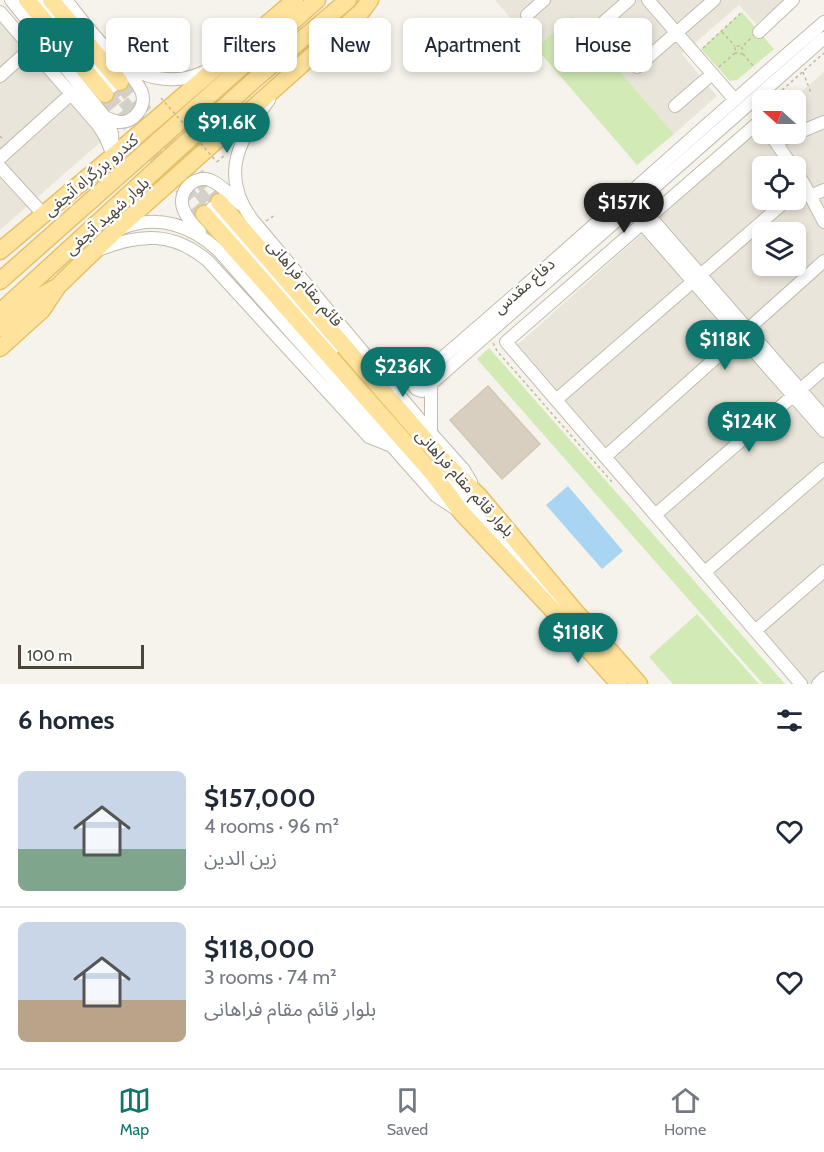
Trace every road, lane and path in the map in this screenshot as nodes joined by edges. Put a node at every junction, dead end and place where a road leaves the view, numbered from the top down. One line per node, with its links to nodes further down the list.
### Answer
1 (11, 0): 53 (street)
2 (27, 0): 44 (main road)
3 (39, 0): 44 (street)
4 (51, 0): 44 (main road)
5 (66, 0): 27 (street)
6 (295, 0): 18 (main road, کندرو بزرگراه آنجفی)
7 (318, 0): 79 (main road, بلوار شهید آنجفی)
8 (348, 0): 81 (main road, بلوار شهید آنجفی)
9 (370, 0): 43 (main road)
10 (544, 0): 17 (street)
11 (629, 0): 19 (street)
12 (648, 0): 22 (street)
13 (714, 0): 22 (street)
14 (793, 0): 23 (street)
15 (0, 12): 24 (street)
16 (742, 12): 21 (path)
17 (526, 15)
18 (274, 18)
19 (608, 18)
20 (824, 22): 42 (street, دفاع مقدس)
21 (721, 31): 26 (path); 31 (path)
22 (676, 32): 30 (street); 31 (street)
23 (759, 32)
24 (18, 33)
25 (824, 38): 50 (street, دفاع مقدس)
26 (735, 46): 28 (path); 32 (path)
27 (106, 47)
28 (735, 53): 32 (path); 40 (path)
29 (824, 53): 34 (path)
30 (652, 54)
31 (695, 54): 40 (street)
32 (742, 54): 42 (path)
33 (18, 60): 41 (street)
34 (803, 71): 45 (path); 46 (path)
35 (52, 72): 47 (street)
36 (128, 72): 53 (street)
37 (137, 72): 38 (street)
38 (202, 72)
39 (211, 72): 58 (main road, کندرو بزرگراه آنجفی)
40 (712, 74): 49 (street); 51 (street)
41 (0, 76)
42 (762, 76): 49 (street, دفاع مقدس)
43 (284, 80): 65 (street, قائم مقام فراهانی); 71 (main road)
44 (112, 88)
45 (781, 90)
46 (811, 93)
47 (71, 94): 58 (street); 59 (street)
48 (161, 98): 57 (path, bridge)
49 (735, 100): 64 (street, دفاع مقدس)
50 (749, 105): 52 (street); 64 (street, دفاع مقدس)
51 (675, 106)
52 (752, 109)
53 (105, 117): 58 (street)
54 (824, 122): 55 (street)
55 (806, 128)
56 (752, 130): 69 (street)
57 (226, 154)
58 (113, 156): 68 (main road, کندرو بزرگراه آنجفی)
59 (0, 158)
60 (0, 166): 68 (street)
61 (824, 190): 62 (street)
62 (806, 191)
63 (806, 195): 70 (street)
64 (632, 200): 69 (street); 87 (street, دفاع مقدس); 88 (street, دفاع مقدس)
65 (243, 206): 73 (street); 85 (street, قائم مقام فراهانی)
66 (212, 208): 97 (main road, بلوار قائم مقام فراهانی); 98 (main road, بلوار قائم مقام فراهانی); 102 (street)
67 (775, 210): 78 (street)
68 (44, 215): 72 (main road, کندرو بزرگراه آنجفی)
69 (647, 221): 78 (street); 90 (street)
70 (824, 222)
71 (116, 230): 73 (street); 75 (main road)
72 (23, 232): 74 (main road); 76 (main road)
73 (208, 241): 94 (street)
74 (0, 251)
75 (94, 252): 80 (main road); 94 (street)
76 (0, 261)
77 (824, 261): 83 (street)
78 (696, 278): 83 (street); 90 (street)
79 (0, 281)
80 (58, 286): 82 (main road); 84 (main road)
81 (0, 312)
82 (0, 328)
83 (744, 333): 89 (street); 95 (street)
84 (0, 348)
85 (374, 366): 87 (street); 93 (street, قائم مقام فراهانی)
86 (824, 369): 89 (street)
87 (423, 374): 88 (street)
88 (432, 384): 93 (street)
89 (796, 393): 91 (street); 92 (street); 99 (street)
90 (556, 400): 95 (street)
91 (824, 417)
92 (824, 431)
93 (431, 433): 97 (street, قائم مقام فراهانی)
94 (391, 446): 98 (street)
95 (605, 457): 99 (street)
96 (824, 469): 101 (street)
97 (479, 496): 106 (main road, بلوار قائم مقام فراهانی)
98 (462, 513): 105 (main road, بلوار قائم مقام فراهانی)
99 (655, 515): 101 (street)
100 (824, 571): 103 (street)
101 (705, 572): 103 (street)
102 (577, 621)
103 (755, 631): 107 (street)
104 (824, 678): 108 (street)
105 (619, 684)
106 (639, 684)
107 (801, 684)
108 (818, 684)

